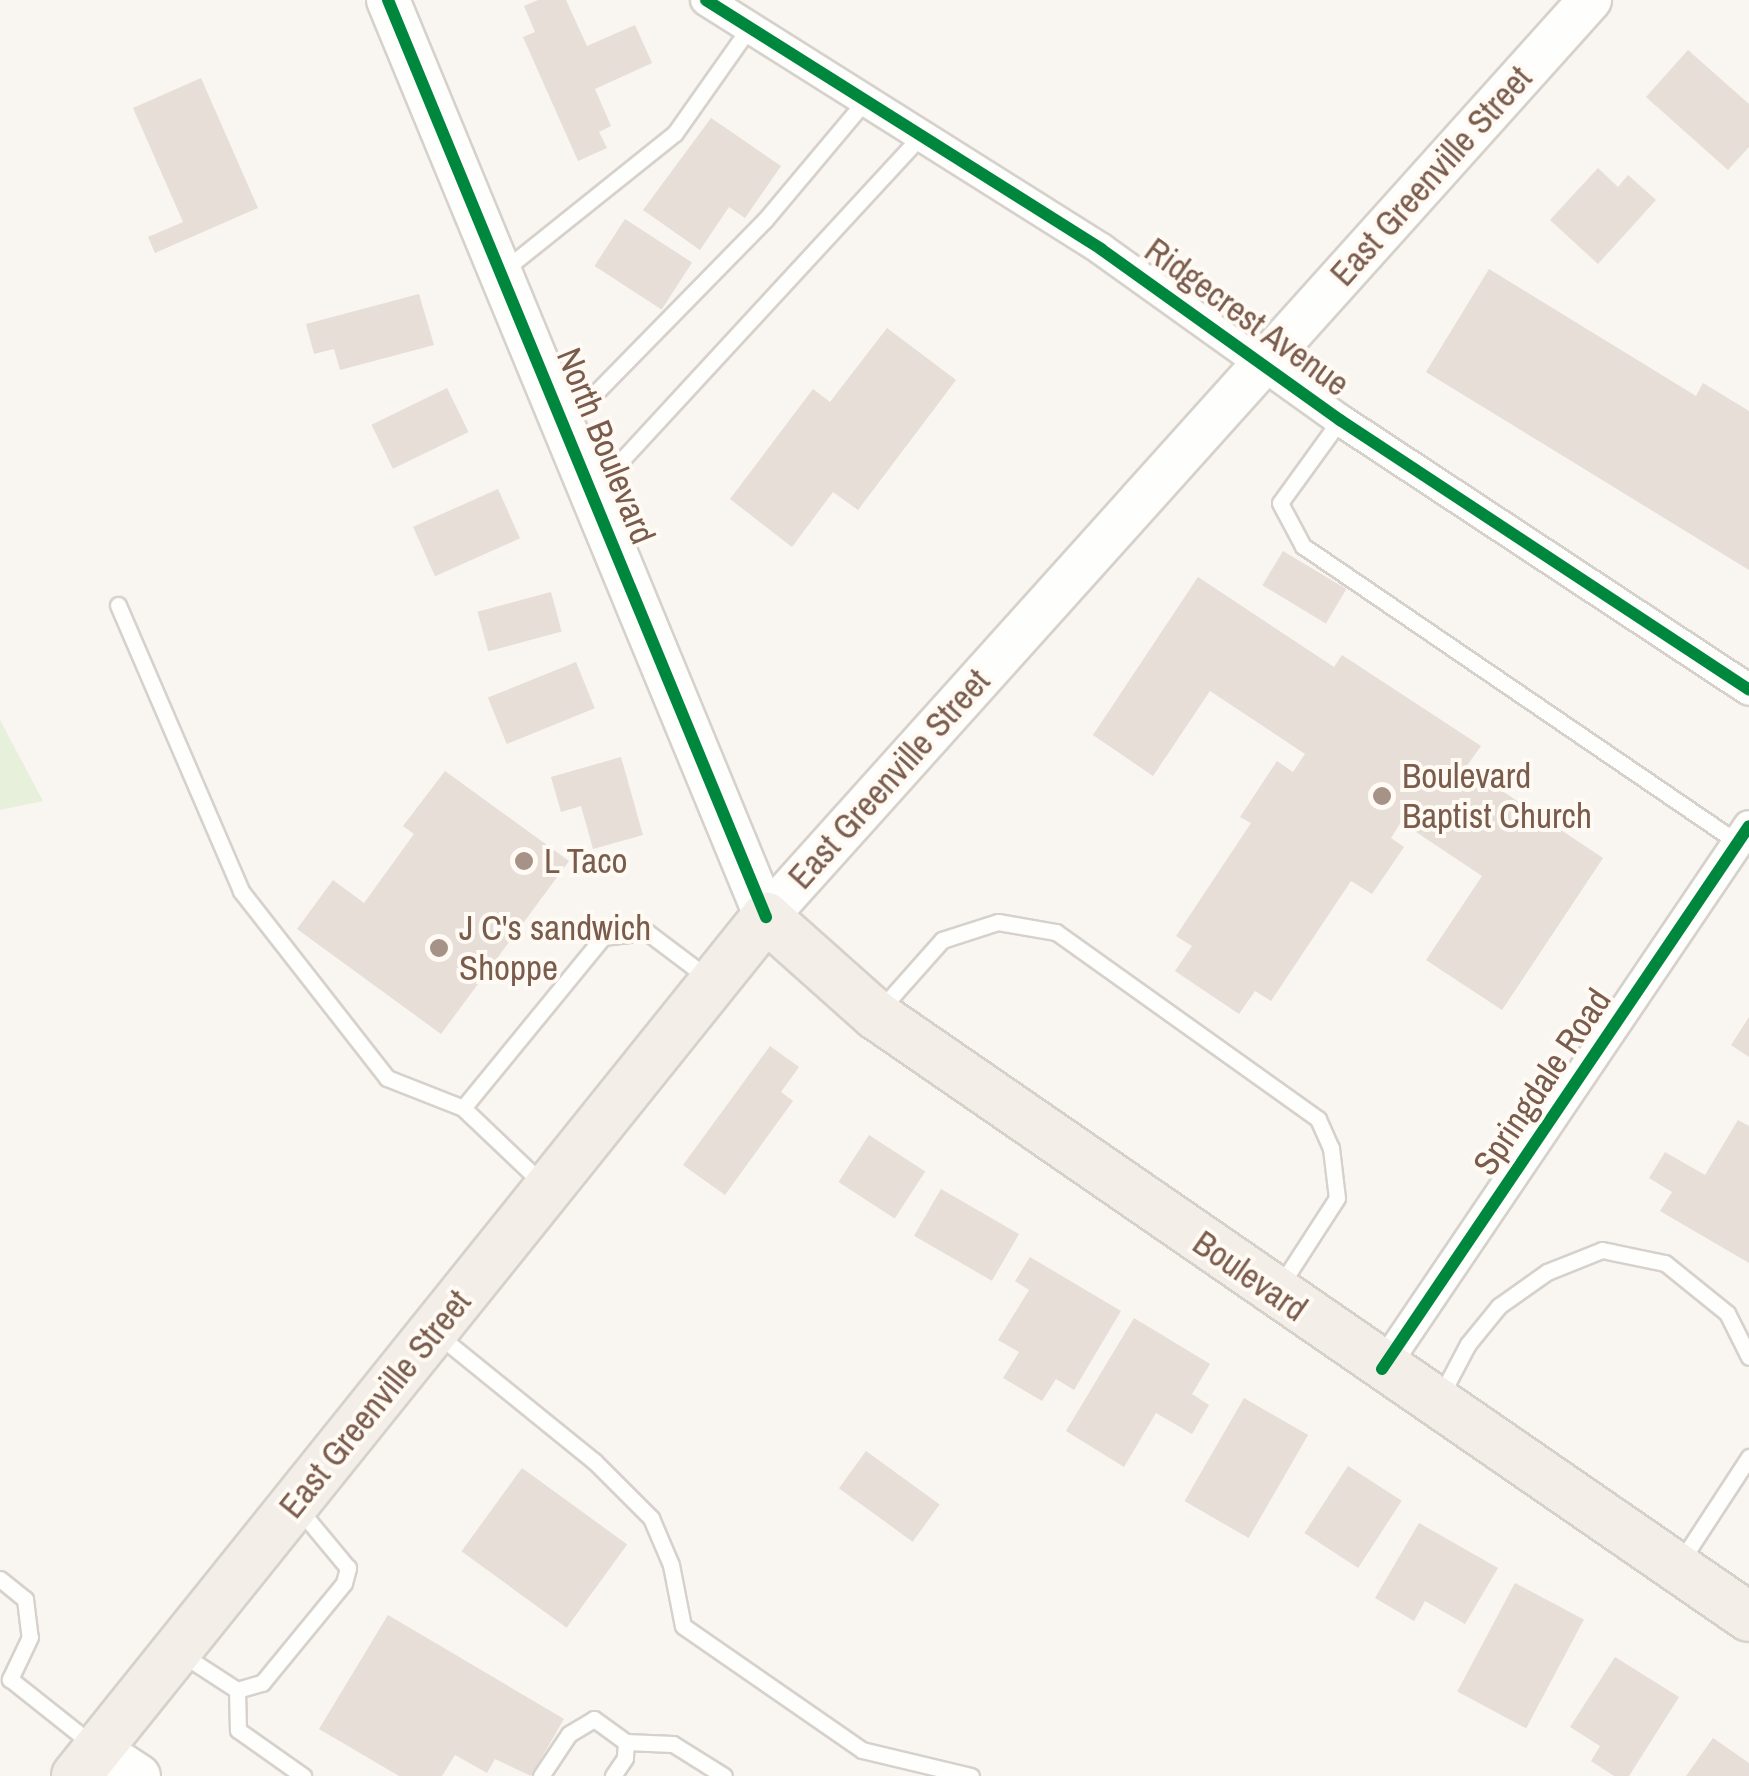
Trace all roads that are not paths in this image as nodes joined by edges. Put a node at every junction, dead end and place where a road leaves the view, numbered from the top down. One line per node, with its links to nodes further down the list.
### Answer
1 (388, 0): 7 (main road, North Boulevard)
2 (706, 0): 4 (street, Ridgecrest Avenue)
3 (1590, 0): 8 (main road, East Greenville Street)
4 (749, 28): 5 (street, Ridgecrest Avenue); 7 (lane)
5 (865, 101): 6 (street, Ridgecrest Avenue); 10 (lane)
6 (921, 136): 8 (street, Ridgecrest Avenue); 11 (lane)
7 (501, 272): 10 (main road, North Boulevard)
8 (1262, 364): 9 (street, Ridgecrest Avenue); 15 (main road, East Greenville Street)
9 (1340, 420): 13 (street, Ridgecrest Avenue); 14 (lane)
10 (564, 424): 11 (main road, North Boulevard)
11 (592, 492): 15 (main road, North Boulevard)
12 (118, 605): 18 (lane)
13 (1749, 690)
14 (1743, 834): 23 (street, Springdale Road)
15 (766, 917): 16 (main road, East Greenville Street); 17 (main road, Boulevard)
16 (714, 982): 18 (lane); 19 (main road, East Greenville Street)
17 (876, 1014): 20 (main road, Boulevard); 20 (lane)
18 (463, 1108): 19 (lane)
19 (548, 1189): 21 (main road, East Greenville Street)
20 (1275, 1294): 23 (main road, Boulevard)
21 (434, 1331): 26 (main road, East Greenville Street); 40 (lane)
22 (1749, 1357): 24 (lane)
23 (1382, 1369): 24 (main road, Boulevard)
24 (1436, 1405): 27 (main road, Boulevard)
25 (1749, 1457): 27 (lane)
26 (294, 1504): 30 (main road, East Greenville Street); 32 (lane)
27 (1676, 1568): 29 (main road, Boulevard)
28 (0, 1579): 31 (lane)
29 (1749, 1617)
30 (177, 1651): 32 (lane); 34 (main road, East Greenville Street)
31 (5, 1680): 34 (lane)
32 (237, 1690): 36 (lane)
33 (626, 1742): 37 (lane); 38 (lane); 39 (lane)
34 (87, 1763): 35 (main road)
35 (139, 1776)
36 (303, 1776)
37 (541, 1776)
38 (612, 1776)
39 (724, 1776)
40 (971, 1776)

